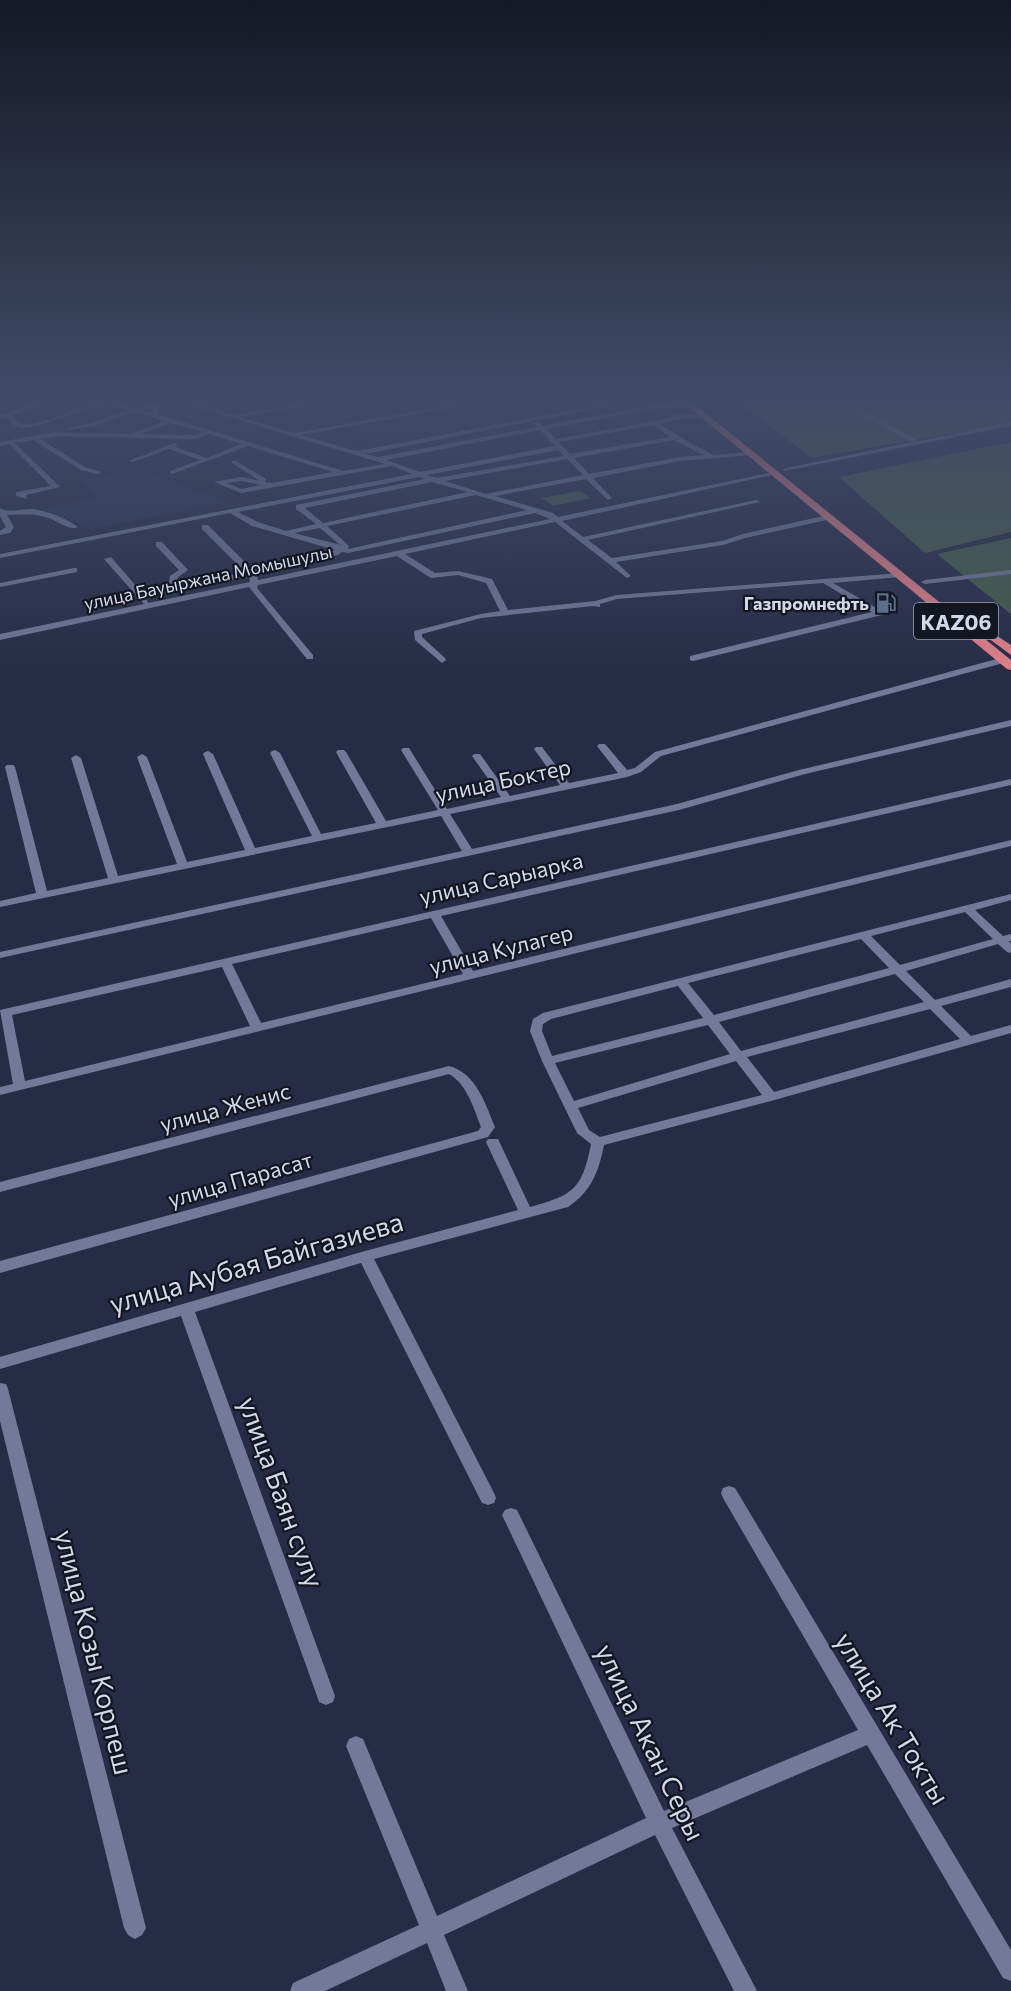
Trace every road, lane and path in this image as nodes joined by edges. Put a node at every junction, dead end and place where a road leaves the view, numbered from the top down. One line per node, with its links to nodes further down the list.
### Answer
1 (35, 491): 12 (street)
2 (330, 491): 15 (street)
3 (379, 491): 20 (street)
4 (469, 491): 10 (street)
5 (507, 491): 11 (street)
6 (602, 491): 13 (street)
7 (692, 491): 19 (street, улица Бауыржана Момышулы)
8 (795, 491): 18 (highway, KАZ06)
9 (812, 491): 39 (highway, KАZ06)
10 (476, 493): 11 (street); 20 (street)
11 (485, 495): 16 (street)
12 (24, 497)
13 (608, 498)
14 (756, 502): 25 (street)
15 (231, 510): 23 (street); 29 (street)
16 (535, 510): 19 (street); 27 (street)
17 (1, 512): 21 (street); 24 (street)
18 (828, 517): 31 (street); 35 (highway, KАZ06)
19 (557, 519): 25 (street); 28 (street, улица Бауыржана Момышулы)
20 (322, 525): 23 (street); 27 (street)
21 (74, 527)
22 (205, 527): 37 (street)
23 (288, 532): 27 (street)
24 (0, 533)
25 (582, 539): 31 (street)
26 (159, 544): 33 (street)
27 (342, 549): 37 (street)
28 (397, 552): 37 (street, улица Бауыржана Момышулы); 45 (street)
29 (0, 556)
30 (108, 559): 43 (street)
31 (610, 561): 36 (street)
32 (74, 570): 40 (street)
33 (184, 570): 41 (street); 42 (street)
34 (1011, 572): 39 (street)
35 (900, 575): 38 (street); 47 (highway, KАZ06)
36 (627, 576)
37 (253, 578): 41 (street); 44 (street, улица Бауыржана Момышулы); 49 (street)
38 (822, 582): 45 (street); 50 (street)
39 (925, 582): 46 (highway, KАZ06)
40 (0, 585)
41 (199, 585): 42 (street)
42 (172, 590): 43 (street)
43 (141, 597): 44 (street)
44 (147, 605): 48 (street, улица Бауыржана Момышулы)
45 (505, 613): 52 (street)
46 (983, 628): 47 (highway); 51 (highway, KАZ06)
47 (968, 630): 51 (highway, KАZ06)
48 (0, 637)
49 (310, 657)
50 (693, 658)
51 (1009, 659): 64 (street, улица Боктер)
52 (442, 660)
53 (1011, 723): 73 (street)
54 (603, 746): 64 (street)
55 (539, 749): 66 (street)
56 (406, 750): 68 (street)
57 (341, 752): 69 (street)
58 (275, 753): 70 (street)
59 (208, 754): 72 (street)
60 (477, 756): 67 (street)
61 (142, 757): 74 (street)
62 (76, 758): 75 (street)
63 (10, 767): 76 (street)
64 (624, 775): 66 (street, улица Боктер)
65 (1011, 782): 80 (street, улица Сарыарка)
66 (566, 786): 67 (street, улица Боктер)
67 (507, 799): 68 (street, улица Боктер)
68 (446, 812): 69 (street, улица Боктер); 73 (street)
69 (382, 824): 70 (street, улица Боктер)
70 (318, 838): 72 (street, улица Боктер)
71 (1011, 843): 87 (street, улица Кулагер)
72 (250, 852): 74 (street, улица Боктер)
73 (469, 852): 84 (street)
74 (183, 867): 75 (street, улица Боктер)
75 (114, 880): 76 (street, улица Боктер)
76 (42, 895): 78 (street, улица Боктер)
77 (1011, 897): 79 (street)
78 (0, 904)
79 (967, 908): 81 (street); 82 (street)
80 (435, 915): 85 (street, улица Сарыарка); 87 (street)
81 (863, 935): 86 (street); 88 (street)
82 (1006, 938): 83 (street); 86 (street)
83 (1011, 950)
84 (0, 955)
85 (226, 963): 91 (street, улица Сарыарка); 93 (street)
86 (895, 969): 90 (street); 92 (street)
87 (470, 976): 93 (street, улица Кулагер)
88 (681, 982): 92 (street); 97 (street)
89 (1011, 983): 90 (street)
90 (930, 1004): 95 (street); 96 (street)
91 (3, 1014): 98 (street)
92 (710, 1019): 96 (street); 97 (street)
93 (258, 1029): 98 (street, улица Кулагер)
94 (1011, 1029): 95 (street)
95 (968, 1040): 100 (street)
96 (737, 1056): 100 (street); 101 (street)
97 (548, 1061): 101 (street)
98 (20, 1086): 99 (street, улица Кулагер)
99 (0, 1091)
100 (771, 1097): 104 (street)
101 (571, 1106): 104 (street)
102 (488, 1127): 105 (street, улица Женис); 108 (street, улица Парасат)
103 (493, 1142): 106 (street)
104 (598, 1142): 106 (street, улица Аубая Байгазиева)
105 (0, 1187)
106 (526, 1213): 107 (street, улица Аубая Байгазиева)
107 (365, 1256): 109 (street, улица Аубая Байгазиева); 113 (street)
108 (0, 1267)
109 (186, 1308): 110 (street, улица Аубая Байгазиева); 115 (street, улица Баян сулу)
110 (0, 1363)
111 (0, 1389): 119 (street, улица Козы Корпеш)
112 (729, 1493): 116 (street, улица Ак Токты)
113 (488, 1498)
114 (511, 1515): 118 (street, улица Акан Серы)
115 (326, 1696)
116 (871, 1734): 118 (street); 121 (street, улица Ак Токты)
117 (356, 1746): 120 (street)
118 (659, 1822): 120 (street); 124 (street, улица Акан Серы)
119 (135, 1928)
120 (434, 1930): 122 (street); 123 (street)
121 (1011, 1970)
122 (301, 1991)
123 (457, 1991)
124 (746, 1991)

